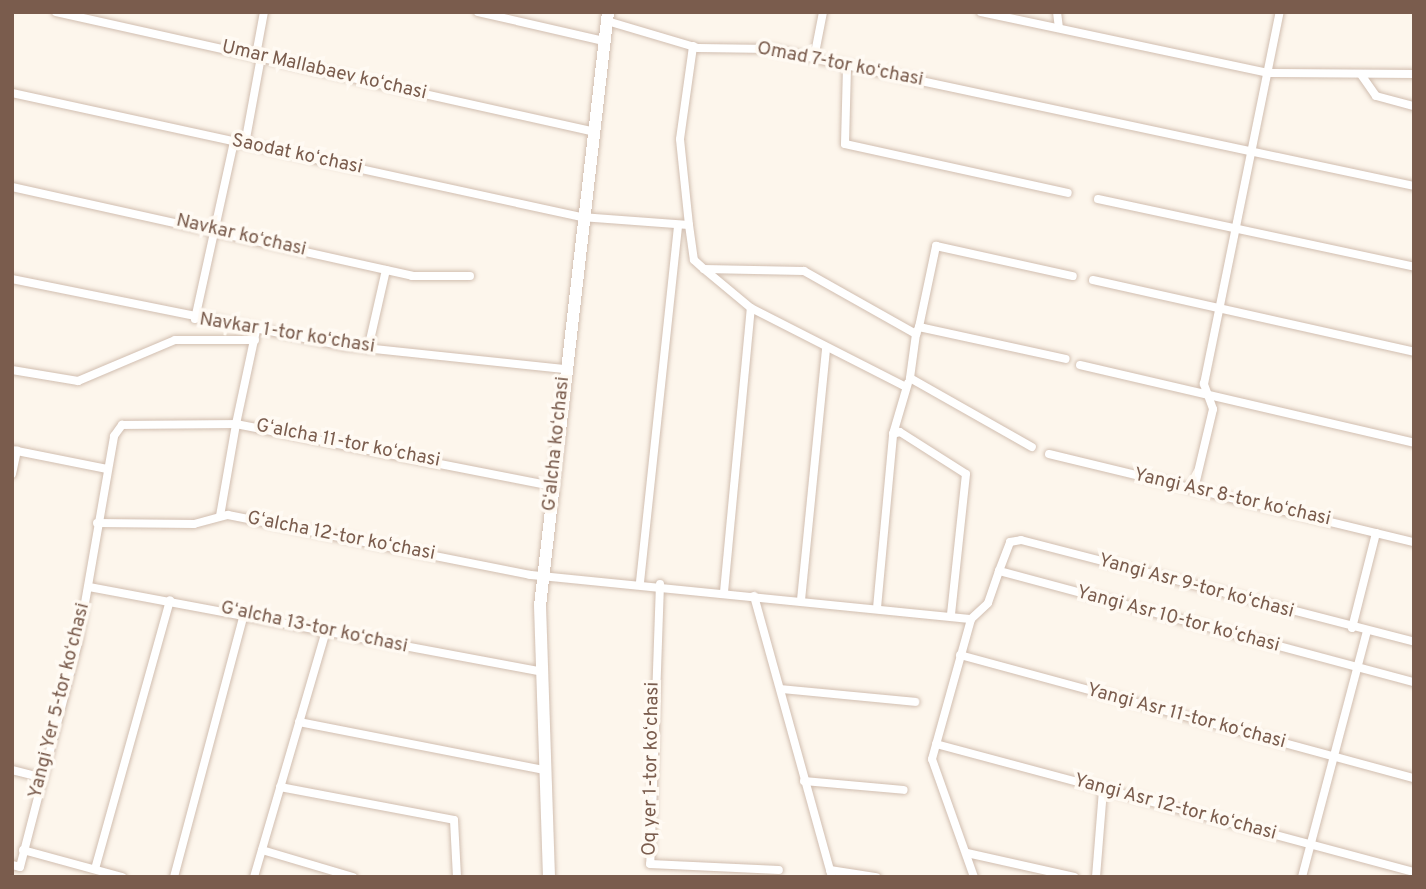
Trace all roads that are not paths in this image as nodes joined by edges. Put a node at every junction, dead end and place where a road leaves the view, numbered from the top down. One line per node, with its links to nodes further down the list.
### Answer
1 (56, 12): 12 (street, Umar Mallabaev koʻchasi)
2 (264, 12): 12 (street)
3 (478, 12): 10 (street)
4 (823, 12): 13 (street)
5 (981, 12): 9 (street)
6 (1057, 12): 9 (street)
7 (1280, 12): 15 (street)
8 (608, 17): 10 (street, Gʻalcha koʻchasi); 11 (street, Omad 7-tor koʻchasi)
9 (1059, 28): 15 (street)
10 (604, 41): 20 (street, Gʻalcha koʻchasi)
11 (693, 46): 13 (street, Omad 7-tor koʻchasi); 29 (street)
12 (258, 56): 20 (street, Umar Mallabaev koʻchasi); 22 (street)
13 (814, 58): 14 (street, Omad 7-tor koʻchasi)
14 (847, 67): 23 (street, Omad 7-tor koʻchasi); 26 (street)
15 (1267, 73): 17 (street); 23 (street)
16 (1414, 74): 17 (street)
17 (1362, 76): 19 (street)
18 (12, 93): 21 (street, Saodat koʻchasi)
19 (1414, 107)
20 (591, 131): 28 (street, Gʻalcha koʻchasi)
21 (234, 141): 22 (street, Saodat koʻchasi); 32 (street)
22 (245, 144): 28 (street, Saodat koʻchasi)
23 (1250, 150): 24 (street, Omad 7-tor koʻchasi); 31 (street)
24 (1414, 186)
25 (12, 187): 32 (street, Navkar koʻchasi)
26 (1068, 192)
27 (1098, 199): 31 (street)
28 (581, 217): 30 (street, Saodat koʻchasi); 50 (street, Gʻalcha koʻchasi)
29 (689, 225): 30 (street, Saodat koʻchasi); 34 (street)
30 (678, 227): 70 (street)
31 (1235, 229): 33 (street); 41 (street)
32 (215, 230): 35 (street, Navkar koʻchasi); 42 (street)
33 (1414, 267)
34 (704, 269): 40 (street); 43 (street)
35 (386, 270): 36 (street, Navkar koʻchasi); 45 (street)
36 (470, 276)
37 (1073, 276): 43 (street)
38 (12, 279): 42 (street, Navkar 1-tor koʻchasi)
39 (1093, 280): 41 (street)
40 (751, 308): 46 (street); 73 (street)
41 (1218, 308): 47 (street); 53 (street)
42 (195, 319): 44 (street, Navkar 1-tor koʻchasi)
43 (918, 331): 48 (street); 52 (street)
44 (256, 335): 45 (street, Navkar 1-tor koʻchasi); 51 (street); 54 (street)
45 (368, 349): 50 (street, Navkar 1-tor koʻchasi)
46 (826, 349): 52 (street); 76 (street)
47 (1414, 352)
48 (1066, 359)
49 (1080, 365): 53 (street)
50 (565, 369): 62 (street, Gʻalcha koʻchasi)
51 (12, 370)
52 (908, 382): 55 (street); 57 (street)
53 (1209, 395): 56 (street); 63 (street)
54 (236, 424): 60 (street, Yangi Yer 5-tor koʻchasi); 62 (street, Gʻalcha 11-tor koʻchasi); 64 (street, Gʻalcha 11-tor koʻchasi)
55 (893, 434): 77 (street); 79 (street)
56 (1414, 443)
57 (1032, 447)
58 (15, 450): 60 (street); 61 (street)
59 (1049, 454): 63 (street, Yangi Asr 8-tor koʻchasi)
60 (107, 469): 65 (street, Yangi Yer 5-tor koʻchasi)
61 (12, 474)
62 (552, 486): 69 (street, Gʻalcha koʻchasi)
63 (1194, 489): 66 (street, Yangi Asr 8-tor koʻchasi)
64 (220, 516): 65 (street, Gʻalcha 12-tor koʻchasi); 69 (street, Gʻalcha 12-tor koʻchasi)
65 (97, 523): 72 (street, Yangi Yer 5-tor koʻchasi)
66 (1376, 533): 67 (street, Yangi Asr 8-tor koʻchasi); 81 (street)
67 (1414, 542)
68 (999, 571): 80 (street); 81 (street, Yangi Asr 9-tor koʻchasi); 86 (street, Yangi Asr 10-tor koʻchasi)
69 (543, 576): 70 (street, Gʻalcha 12-tor koʻchasi); 87 (street, Gʻalcha koʻchasi)
70 (640, 582): 71 (street, Gʻalcha 12-tor koʻchasi)
71 (660, 584): 73 (street, Gʻalcha 12-tor koʻchasi); 108 (street, Oq yer 1-tor koʻchasi)
72 (89, 587): 75 (street, Gʻalcha 13-tor koʻchasi); 96 (street, Yangi Yer 5-tor koʻchasi)
73 (724, 592): 74 (street, Gʻalcha 12-tor koʻchasi)
74 (754, 596): 76 (street, Gʻalcha 12-tor koʻchasi); 89 (street)
75 (170, 600): 78 (street, Gʻalcha 13-tor koʻchasi); 107 (street)
76 (801, 600): 77 (street, Gʻalcha 12-tor koʻchasi)
77 (877, 608): 79 (street, Gʻalcha 12-tor koʻchasi)
78 (244, 613): 82 (street, Gʻalcha 13-tor koʻchasi); 113 (street)
79 (951, 615): 80 (street, Gʻalcha 12-tor koʻchasi)
80 (971, 619): 85 (street)
81 (1352, 628): 83 (street, Yangi Asr 9-tor koʻchasi)
82 (326, 630): 87 (street, Gʻalcha 13-tor koʻchasi); 91 (street)
83 (1367, 631): 84 (street, Yangi Asr 9-tor koʻchasi); 86 (street)
84 (1414, 642)
85 (960, 655): 92 (street); 93 (street, Yangi Asr 11-tor koʻchasi)
86 (1357, 668): 88 (street, Yangi Asr 10-tor koʻchasi); 93 (street)
87 (538, 671): 95 (street, Gʻalcha koʻchasi)
88 (1414, 682)
89 (781, 689): 90 (street); 98 (street)
90 (915, 702)
91 (299, 722): 95 (street); 99 (street)
92 (936, 744): 101 (street, Yangi Asr 12-tor koʻchasi); 105 (street)
93 (1334, 757): 97 (street, Yangi Asr 11-tor koʻchasi); 102 (street)
94 (12, 770): 96 (street)
95 (543, 770): 117 (street, Gʻalcha koʻchasi)
96 (41, 777): 103 (street, Yangi Yer 5-tor koʻchasi)
97 (1414, 778)
98 (804, 781): 100 (street); 110 (street)
99 (280, 787): 104 (street); 116 (street)
100 (904, 790)
101 (1103, 790): 102 (street, Yangi Asr 12-tor koʻchasi); 121 (street)
102 (1311, 845): 109 (street, Yangi Asr 12-tor koʻchasi); 122 (street)
103 (23, 850): 106 (street, Yangi Yer 5-tor koʻchasi); 107 (street)
104 (262, 850): 114 (street); 115 (street)
105 (967, 853): 119 (street); 120 (street)
106 (16, 866): 111 (street, Yangi Yer 5-tor koʻchasi)
107 (95, 869): 112 (street)
108 (779, 870)
109 (1414, 872)
110 (831, 873): 118 (street)
111 (19, 877)
112 (122, 877)
113 (174, 877)
114 (254, 877)
115 (353, 877)
116 (457, 877)
117 (548, 877)
118 (876, 877)
119 (974, 877)
120 (1074, 877)
121 (1096, 877)
122 (1302, 877)

